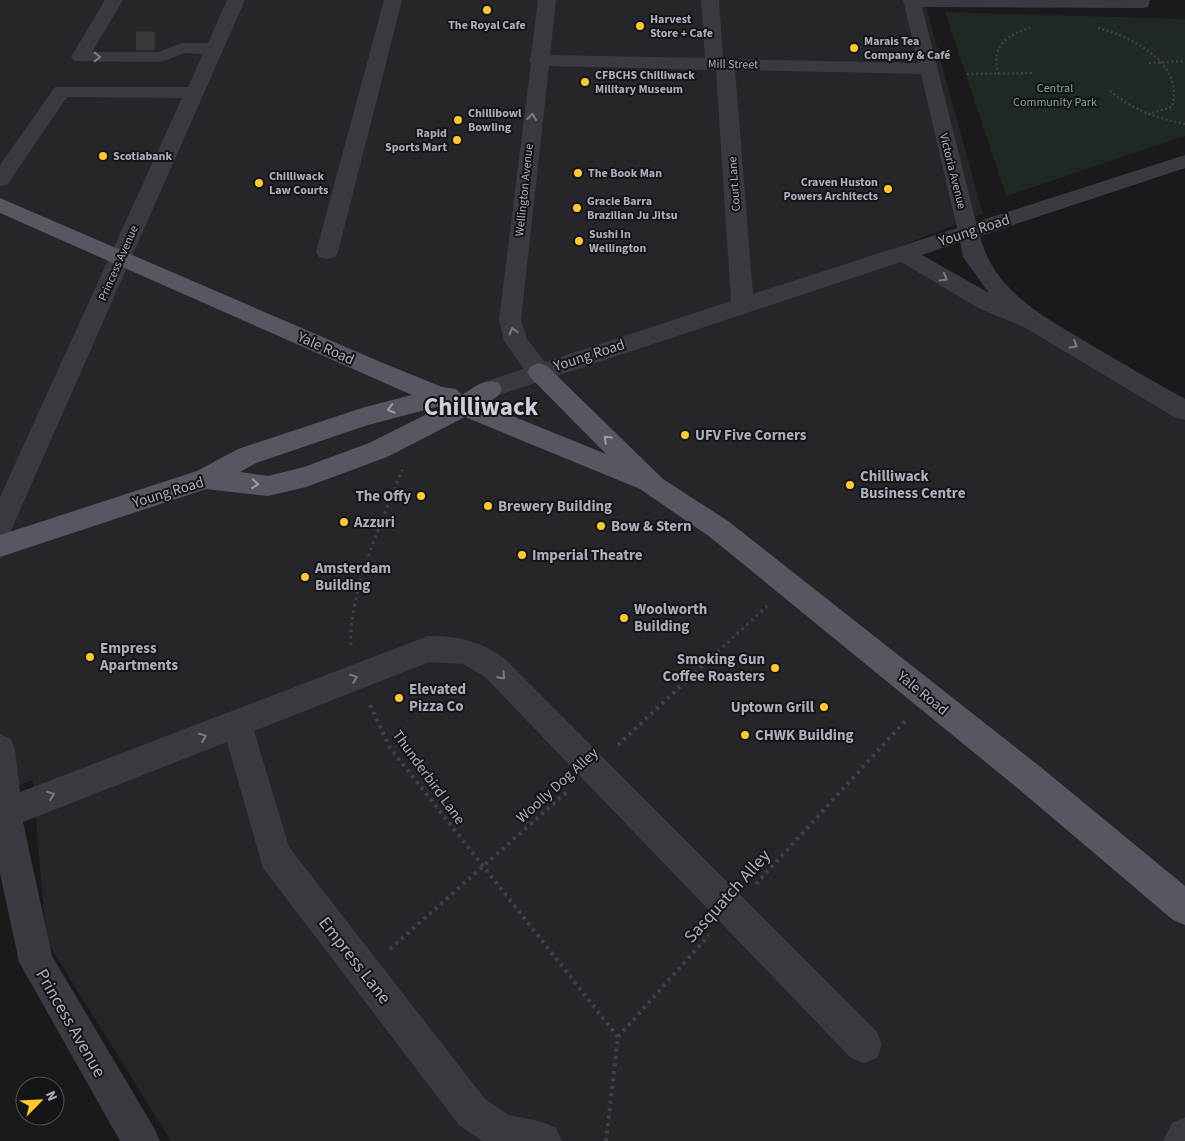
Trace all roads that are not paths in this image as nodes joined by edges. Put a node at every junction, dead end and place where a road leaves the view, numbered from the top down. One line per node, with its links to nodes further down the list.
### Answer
1 (114, 0): 8 (street)
2 (236, 0): 12 (street, Princess Avenue)
3 (393, 0): 21 (street)
4 (547, 0): 13 (street, Wellington Avenue)
5 (710, 0): 14 (street, Court Lane)
6 (1141, 0): 7 (street)
7 (912, 1): 15 (street, Victoria Avenue)
8 (91, 39): 9 (street); 11 (street, one-way to 11)
9 (136, 41)
10 (156, 41): 11 (street)
11 (182, 48): 12 (street)
12 (214, 49): 16 (street, Princess Avenue)
13 (538, 60): 14 (street, Mill Street); 26 (street, Wellington Avenue, one-way to 13)
14 (719, 63): 15 (street, Mill Street); 24 (street, Court Lane)
15 (928, 68): 20 (street, Victoria Avenue)
16 (194, 93): 18 (street); 23 (street, Princess Avenue)
17 (1185, 161): 20 (street, Young Road)
18 (0, 180)
19 (0, 205): 23 (main road, Yale Road)
20 (968, 231): 22 (street, Young Road); 25 (street, Victoria Avenue)
21 (327, 252)
22 (902, 253): 24 (street, Young Road); 25 (street, Victoria Avenue, one-way to 25)
23 (120, 257): 28 (main road, Yale Road); 33 (street, Princess Avenue)
24 (743, 305): 26 (street, Young Road)
25 (1032, 321): 30 (street, Victoria Avenue, one-way to 30)
26 (539, 372): 27 (street, Young Road); 32 (main road, Yale Road, one-way to 26)
27 (490, 389): 28 (main road); 29 (main road, Young Road)
28 (440, 396): 29 (main road, Yale Road); 31 (main road, one-way to 31)
29 (464, 406): 31 (main road, Young Road, one-way to 29); 32 (main road, Yale Road)
30 (1185, 411)
31 (206, 479): 34 (main road, Young Road)
32 (654, 486): 38 (main road, Yale Road)
33 (0, 526)
34 (0, 546)
35 (237, 723): 37 (street, one-way to 35); 39 (street, one-way to 39); 42 (street, Empress Lane)
36 (0, 749): 37 (street, Princess Avenue)
37 (6, 813): 41 (street, Princess Avenue)
38 (1185, 908)
39 (864, 1045)
40 (1185, 1136): 43 (street)
41 (141, 1141)
42 (543, 1141)
43 (1182, 1141)

